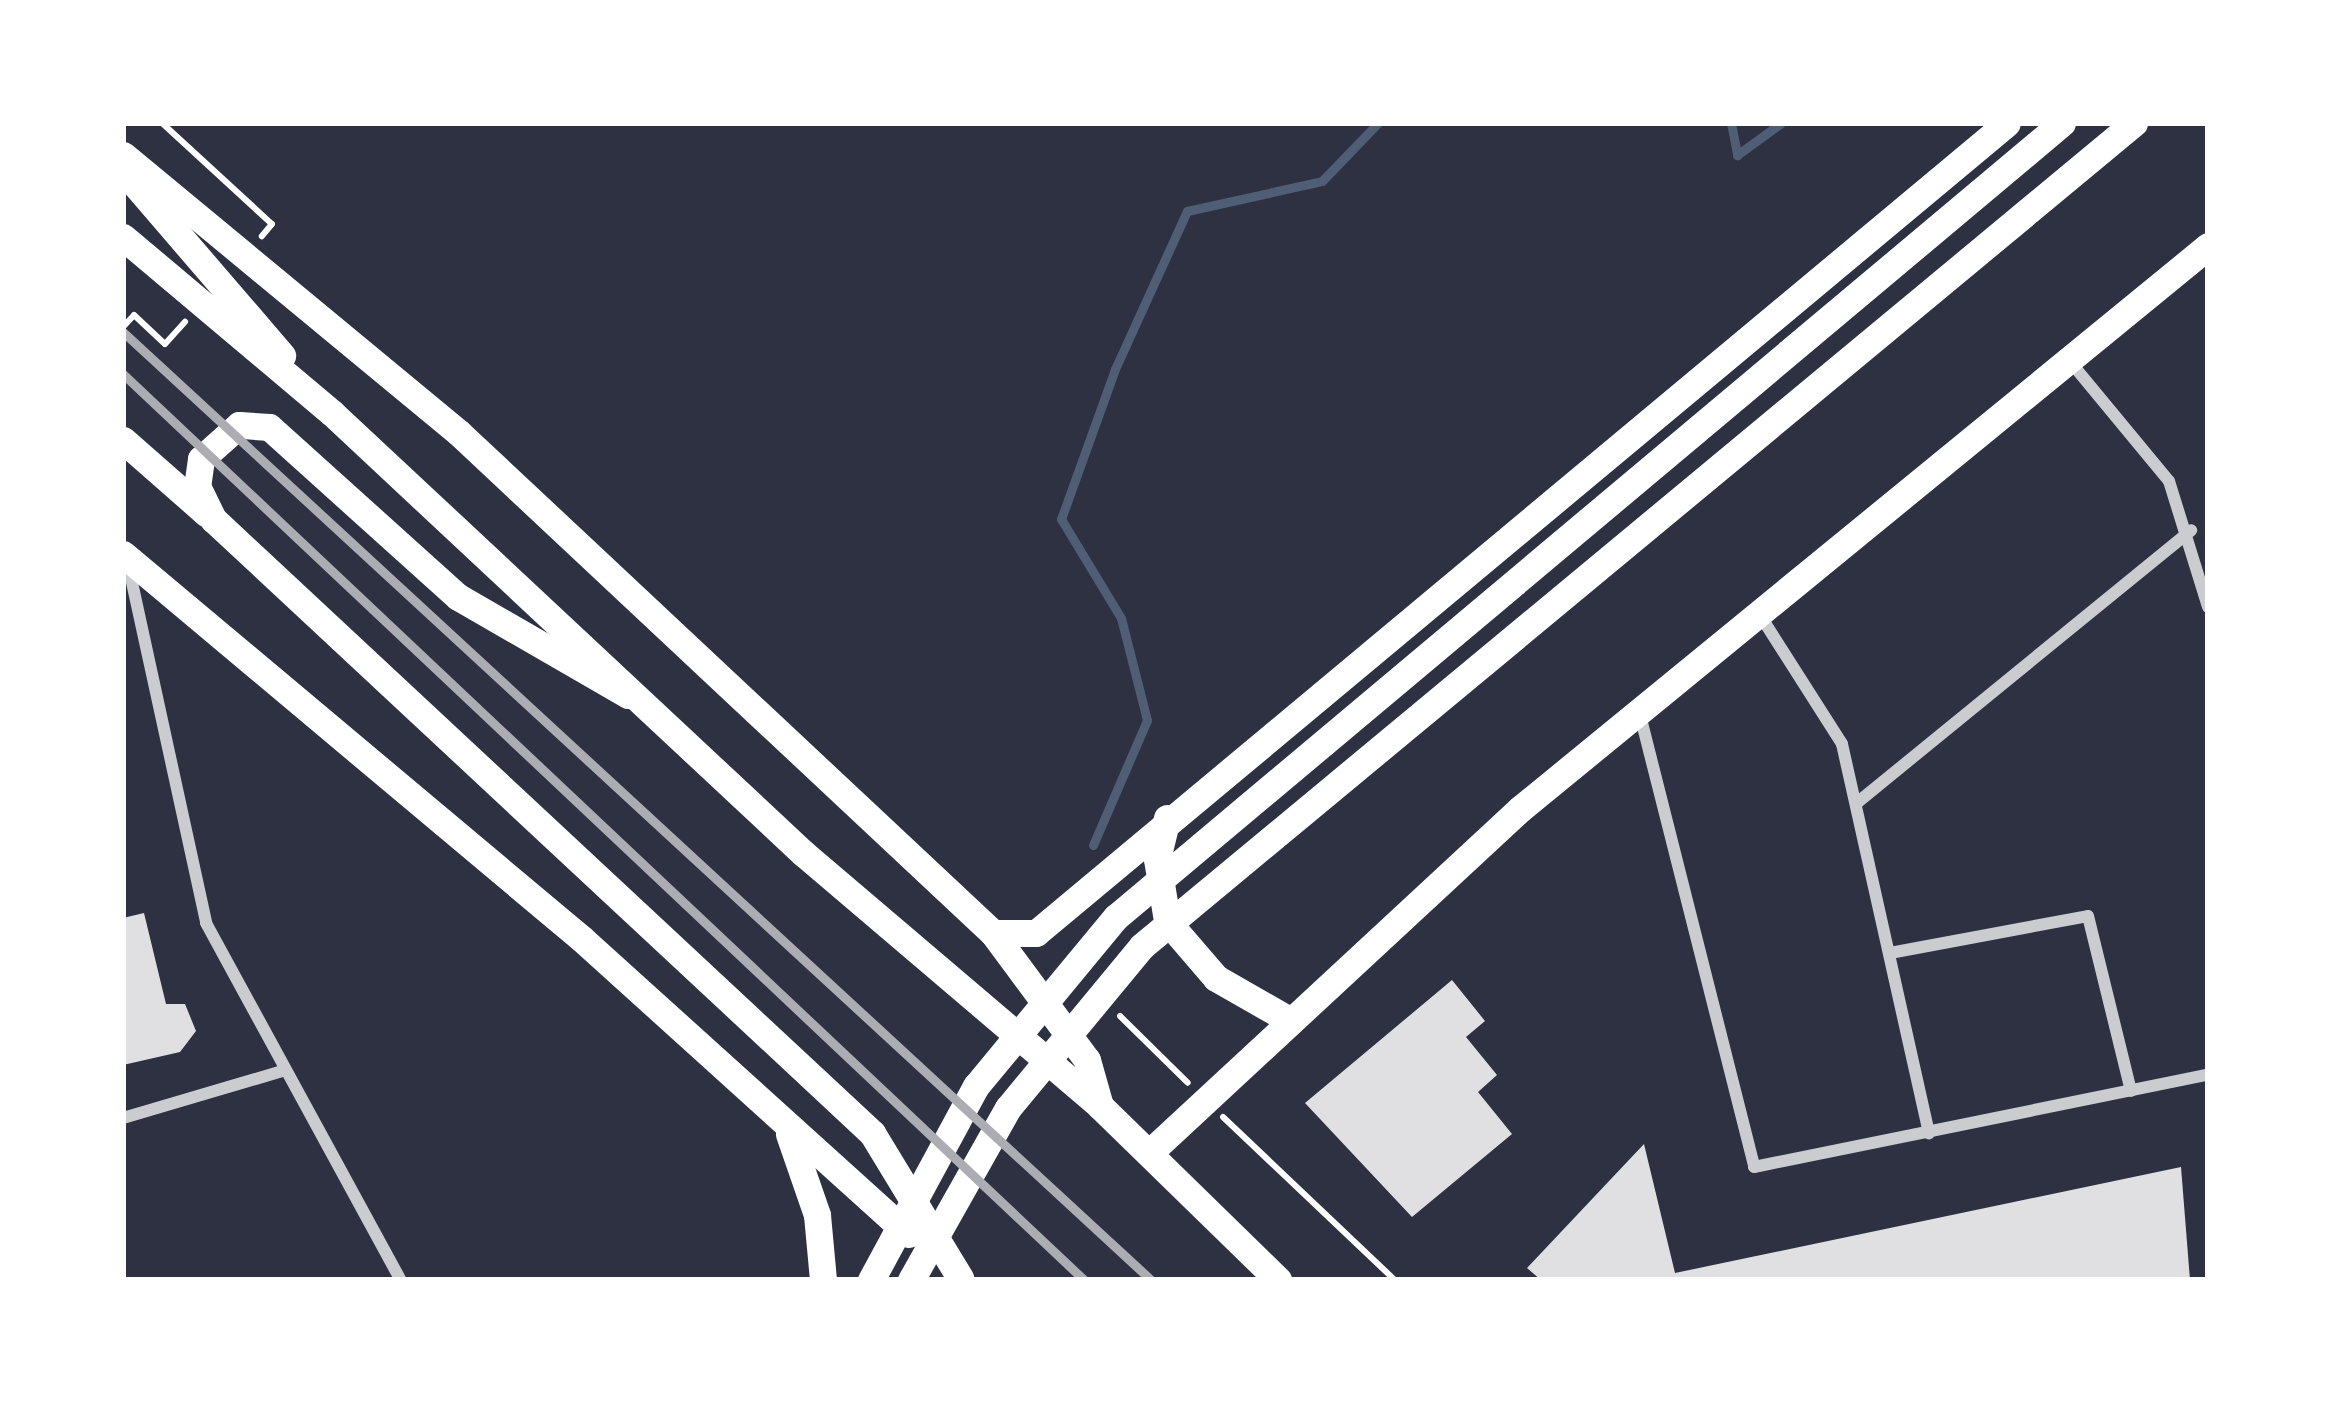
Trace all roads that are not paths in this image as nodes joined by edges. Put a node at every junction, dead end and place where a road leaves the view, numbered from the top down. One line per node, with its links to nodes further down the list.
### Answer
1 (2007, 123): 21 (main road)
2 (2062, 123): 36 (main road)
3 (2134, 123): 37 (main road)
4 (123, 155): 22 (main road)
5 (123, 171): 11 (main road)
6 (123, 237): 9 (main road)
7 (2208, 246): 10 (main road)
8 (123, 259): 9 (main road)
9 (164, 276): 11 (main road)
10 (2068, 359): 14 (street); 17 (main road)
11 (332, 413): 18 (main road)
12 (123, 440): 13 (main road)
13 (213, 519): 18 (main road); 33 (main road)
14 (2191, 530): 16 (street); 20 (street)
15 (125, 555): 25 (street); 30 (main road)
16 (2208, 607)
17 (1757, 610): 19 (main road); 20 (street)
18 (628, 695): 28 (main road)
19 (1639, 710): 24 (main road); 31 (street)
20 (1858, 802): 23 (street)
21 (1168, 816): 22 (main road); 24 (main road)
22 (993, 933): 28 (main road)
23 (1890, 952): 27 (street); 31 (street)
24 (1284, 1016): 32 (main road)
25 (283, 1071): 29 (street); 34 (street)
26 (2208, 1075): 27 (street)
27 (2131, 1091): 31 (street)
28 (1100, 1106): 32 (main road)
29 (123, 1118)
30 (788, 1130): 33 (main road); 35 (main road)
31 (1929, 1133)
32 (1149, 1153): 38 (main road)
33 (961, 1279)
34 (401, 1280)
35 (823, 1280)
36 (871, 1280)
37 (910, 1280)
38 (1278, 1280)

